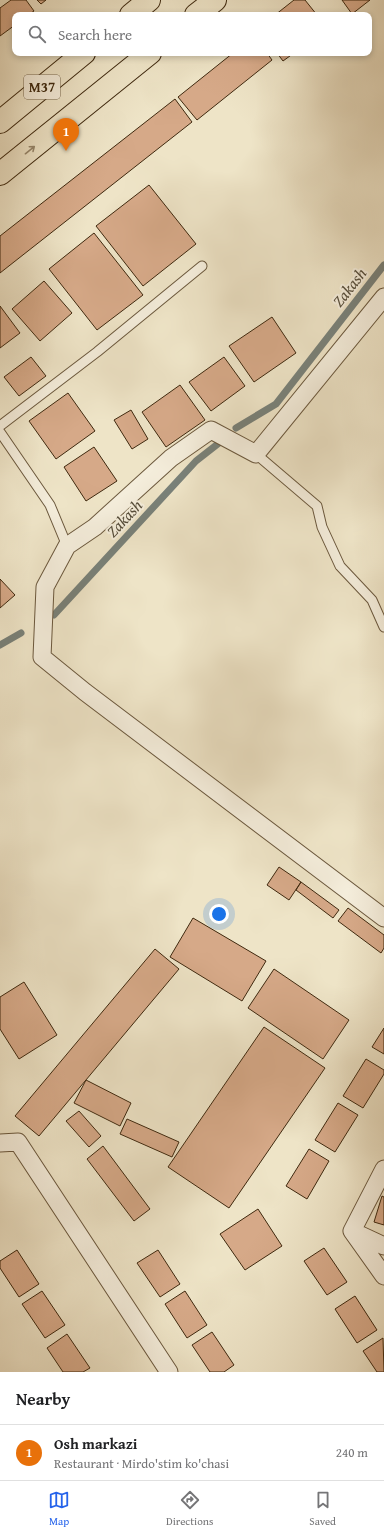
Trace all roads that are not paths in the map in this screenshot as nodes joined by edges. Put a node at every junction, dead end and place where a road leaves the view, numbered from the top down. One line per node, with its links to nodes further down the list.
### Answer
1 (149, 0): 3 (main road)
2 (215, 0): 4 (main road)
3 (135, 12)
4 (200, 12)
5 (80, 56): 7 (main road, M37)
6 (146, 56): 8 (main road, M37, one-way to 6)
7 (0, 122)
8 (0, 174)
9 (202, 266): 11 (lane)
10 (384, 296): 13 (street)
11 (0, 426)
12 (0, 432): 14 (lane)
13 (256, 454): 14 (street); 15 (lane)
14 (67, 546): 16 (street)
15 (384, 627)
16 (384, 918)
17 (0, 1143): 22 (street)
18 (384, 1168): 19 (street)
19 (352, 1231): 20 (street); 21 (street)
20 (384, 1246)
21 (384, 1276)
22 (169, 1372)

